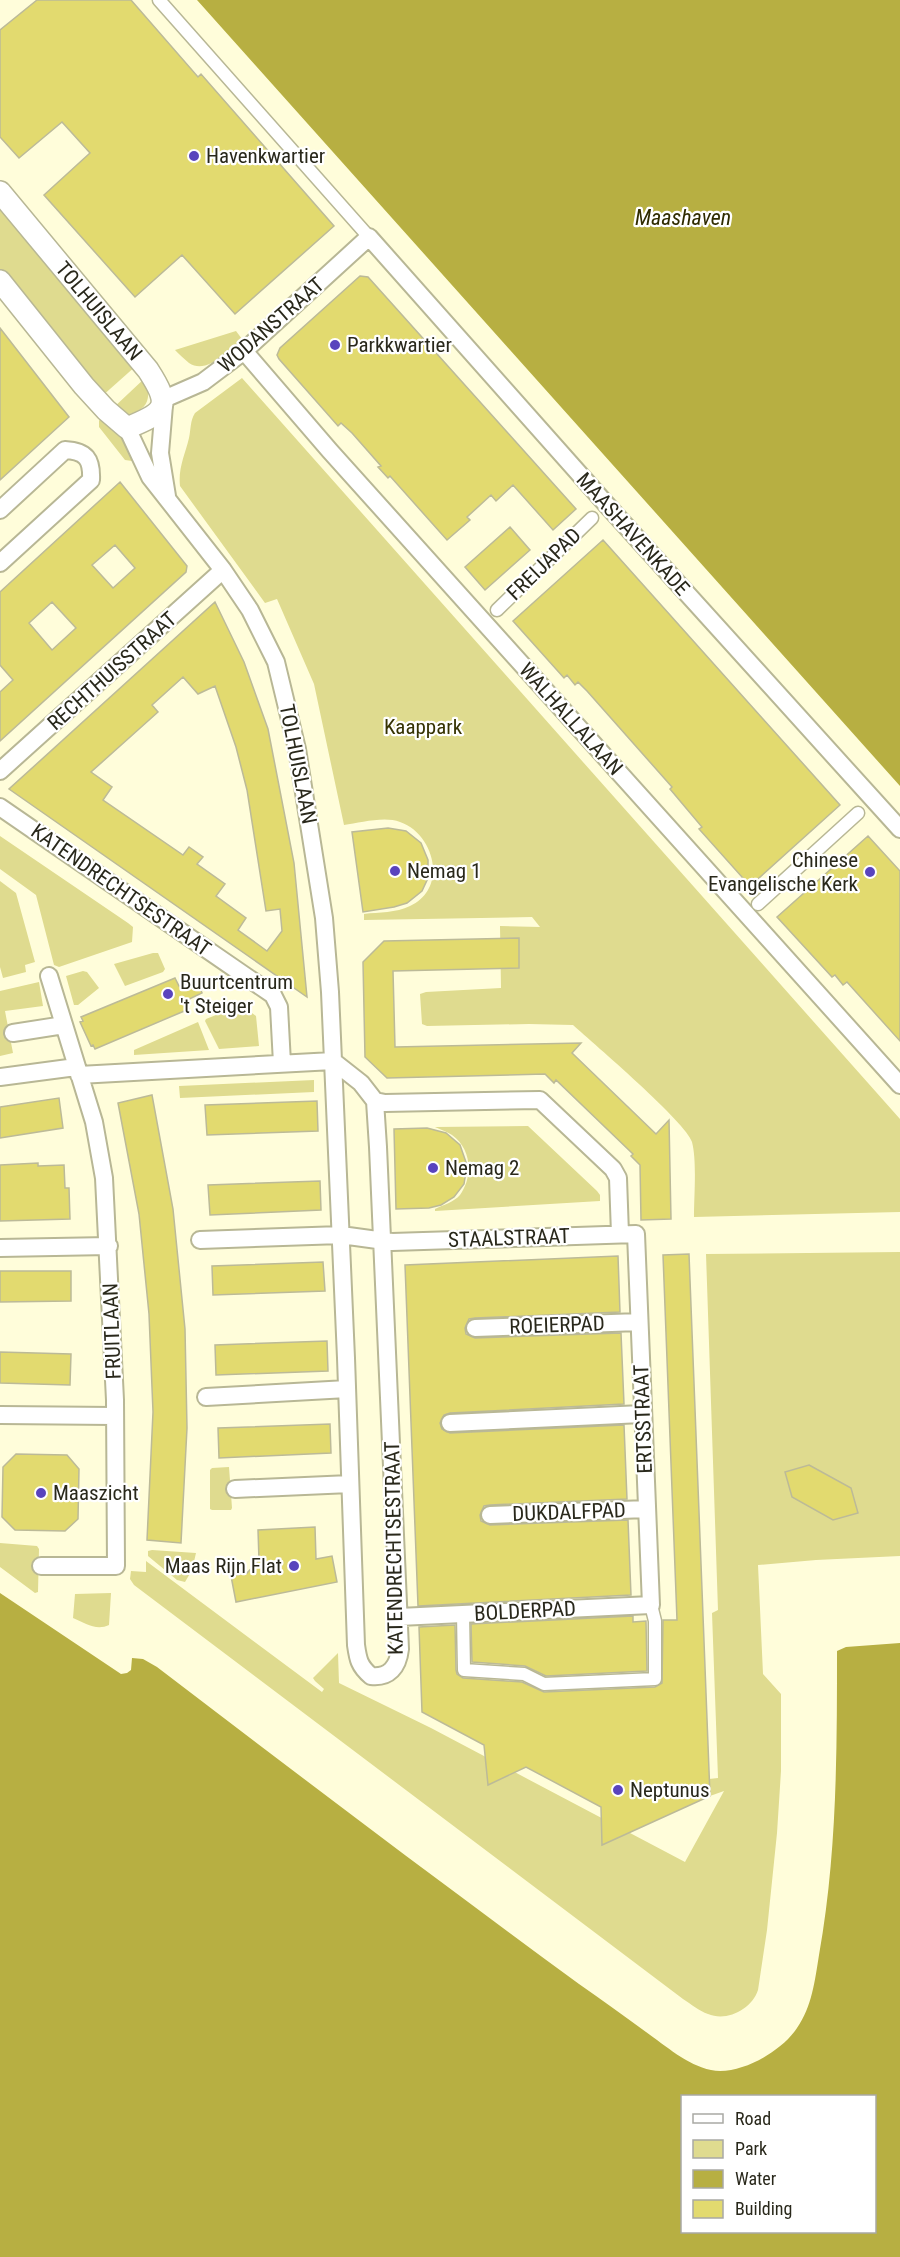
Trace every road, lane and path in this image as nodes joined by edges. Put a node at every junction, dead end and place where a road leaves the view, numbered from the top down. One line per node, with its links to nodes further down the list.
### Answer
1 (159, 0): 3 (street)
2 (0, 192): 6 (street, TOLHUISLAAN)
3 (369, 237): 5 (street, WODANSTRAAT); 17 (street, MAASHAVENKADE)
4 (0, 281): 7 (street, TOLHUISLAAN)
5 (244, 351): 6 (street, WODANSTRAAT); 27 (street, WALHALLALAAN)
6 (164, 402): 7 (street); 8 (street, TOLHUISLAAN)
7 (127, 428): 8 (street, TOLHUISLAAN)
8 (168, 500): 12 (street, TOLHUISLAAN)
9 (0, 510): 11 (street)
10 (592, 518): 13 (street, FREIJAPAD)
11 (0, 563)
12 (223, 570): 14 (street, RECHTHUISSTRAAT); 22 (street, TOLHUISLAAN)
13 (497, 610)
14 (0, 771)
15 (0, 807): 23 (street, KATENDRECHTSESTRAAT)
16 (858, 813): 18 (street)
17 (900, 829)
18 (758, 904)
19 (50, 976): 20 (street, FRUITLAAN)
20 (64, 1025): 21 (street); 24 (street, FRUITLAAN)
21 (13, 1033)
22 (333, 1061): 23 (street); 26 (street); 28 (street, KATENDRECHTSESTRAAT)
23 (282, 1063): 24 (street)
24 (77, 1071): 25 (street); 34 (street, FRUITLAAN)
25 (0, 1077)
26 (361, 1083): 28 (street); 29 (street)
27 (900, 1085)
28 (334, 1095): 31 (street, KATENDRECHTSESTRAAT)
29 (375, 1101): 30 (street, ERTSSTRAAT); 33 (street, KATENDRECHTSESTRAAT)
30 (628, 1234): 33 (street, STAALSTRAAT); 36 (street, ERTSSTRAAT)
31 (341, 1235): 32 (street); 33 (street); 38 (street, KATENDRECHTSESTRAAT)
32 (200, 1240)
33 (382, 1242): 51 (street, KATENDRECHTSESTRAAT)
34 (109, 1246): 35 (street); 42 (street, FRUITLAAN)
35 (0, 1248)
36 (639, 1322): 37 (street, ROEIERPAD); 40 (street, ERTSSTRAAT)
37 (475, 1328)
38 (347, 1389): 39 (street); 44 (street, KATENDRECHTSESTRAAT)
39 (206, 1396)
40 (642, 1414): 43 (street); 46 (street, ERTSSTRAAT)
41 (0, 1415): 42 (street)
42 (114, 1416): 48 (street, FRUITLAAN)
43 (450, 1423)
44 (350, 1484): 45 (street); 51 (street, KATENDRECHTSESTRAAT)
45 (236, 1489)
46 (647, 1509): 47 (street, DUKDALFPAD); 49 (street, ERTSSTRAAT)
47 (490, 1515)
48 (41, 1566)
49 (651, 1605): 50 (street, BOLDERPAD); 50 (street)
50 (463, 1614): 51 (street, BOLDERPAD)
51 (399, 1617)

